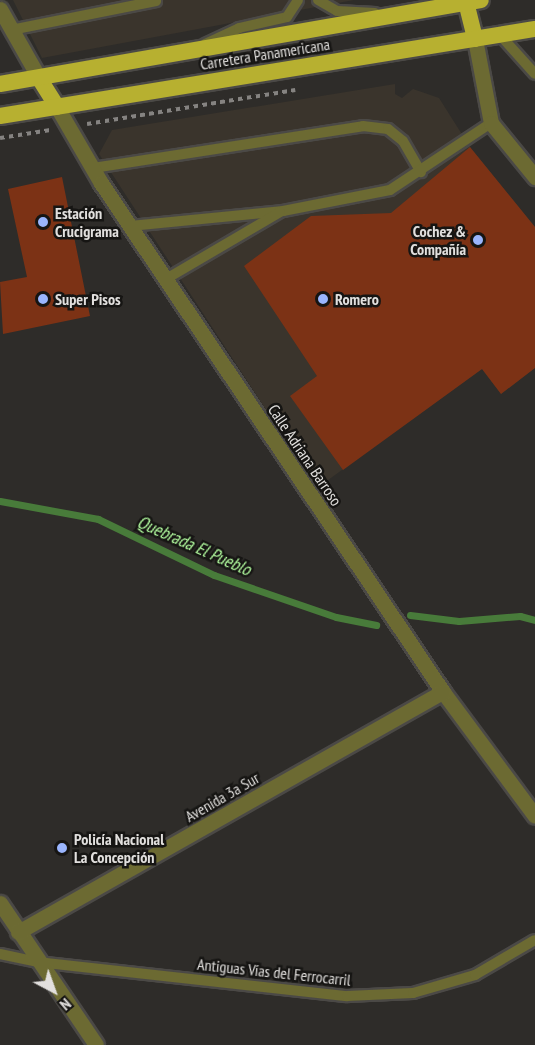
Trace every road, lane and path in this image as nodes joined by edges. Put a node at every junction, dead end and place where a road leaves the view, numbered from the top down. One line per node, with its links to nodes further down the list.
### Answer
1 (158, 0): 8 (lane)
2 (298, 0): 11 (lane)
3 (318, 0): 6 (lane)
4 (473, 1): 6 (highway, Carretera Panamericana); 10 (highway)
5 (0, 9): 8 (street)
6 (399, 15): 11 (highway, Carretera Panamericana)
7 (535, 29): 9 (highway, Carretera Panamericana)
8 (11, 30): 13 (street)
9 (500, 35): 10 (highway, Carretera Panamericana); 12 (lane)
10 (475, 39): 16 (highway, Carretera Panamericana); 18 (street)
11 (186, 53): 13 (highway, Carretera Panamericana)
12 (535, 74)
13 (39, 78): 14 (highway, Carretera Panamericana); 16 (highway)
14 (0, 84)
15 (303, 88): 19 (path)
16 (57, 107): 17 (highway, Carretera Panamericana); 19 (street, Calle Adriana Barroso)
17 (0, 116)
18 (491, 123): 22 (lane); 23 (street)
19 (68, 127): 20 (path); 21 (street, Calle Adriana Barroso)
20 (0, 138)
21 (93, 168): 22 (lane); 25 (street, Calle Adriana Barroso)
22 (421, 172): 24 (lane)
23 (535, 177)
24 (283, 210): 25 (lane); 26 (lane)
25 (130, 226): 26 (street, Calle Adriana Barroso)
26 (166, 279): 27 (street, Calle Adriana Barroso)
27 (443, 692): 28 (street, Calle Adriana Barroso); 30 (street, Avenida 3a Sur)
28 (535, 816)
29 (0, 903): 30 (street)
30 (18, 932): 33 (street)
31 (535, 940): 33 (lane, Antiguas Vías del Ferrocarril)
32 (0, 954): 33 (lane, Antiguas Vías del Ferrocarril)
33 (37, 963): 34 (street)
34 (96, 1045)

